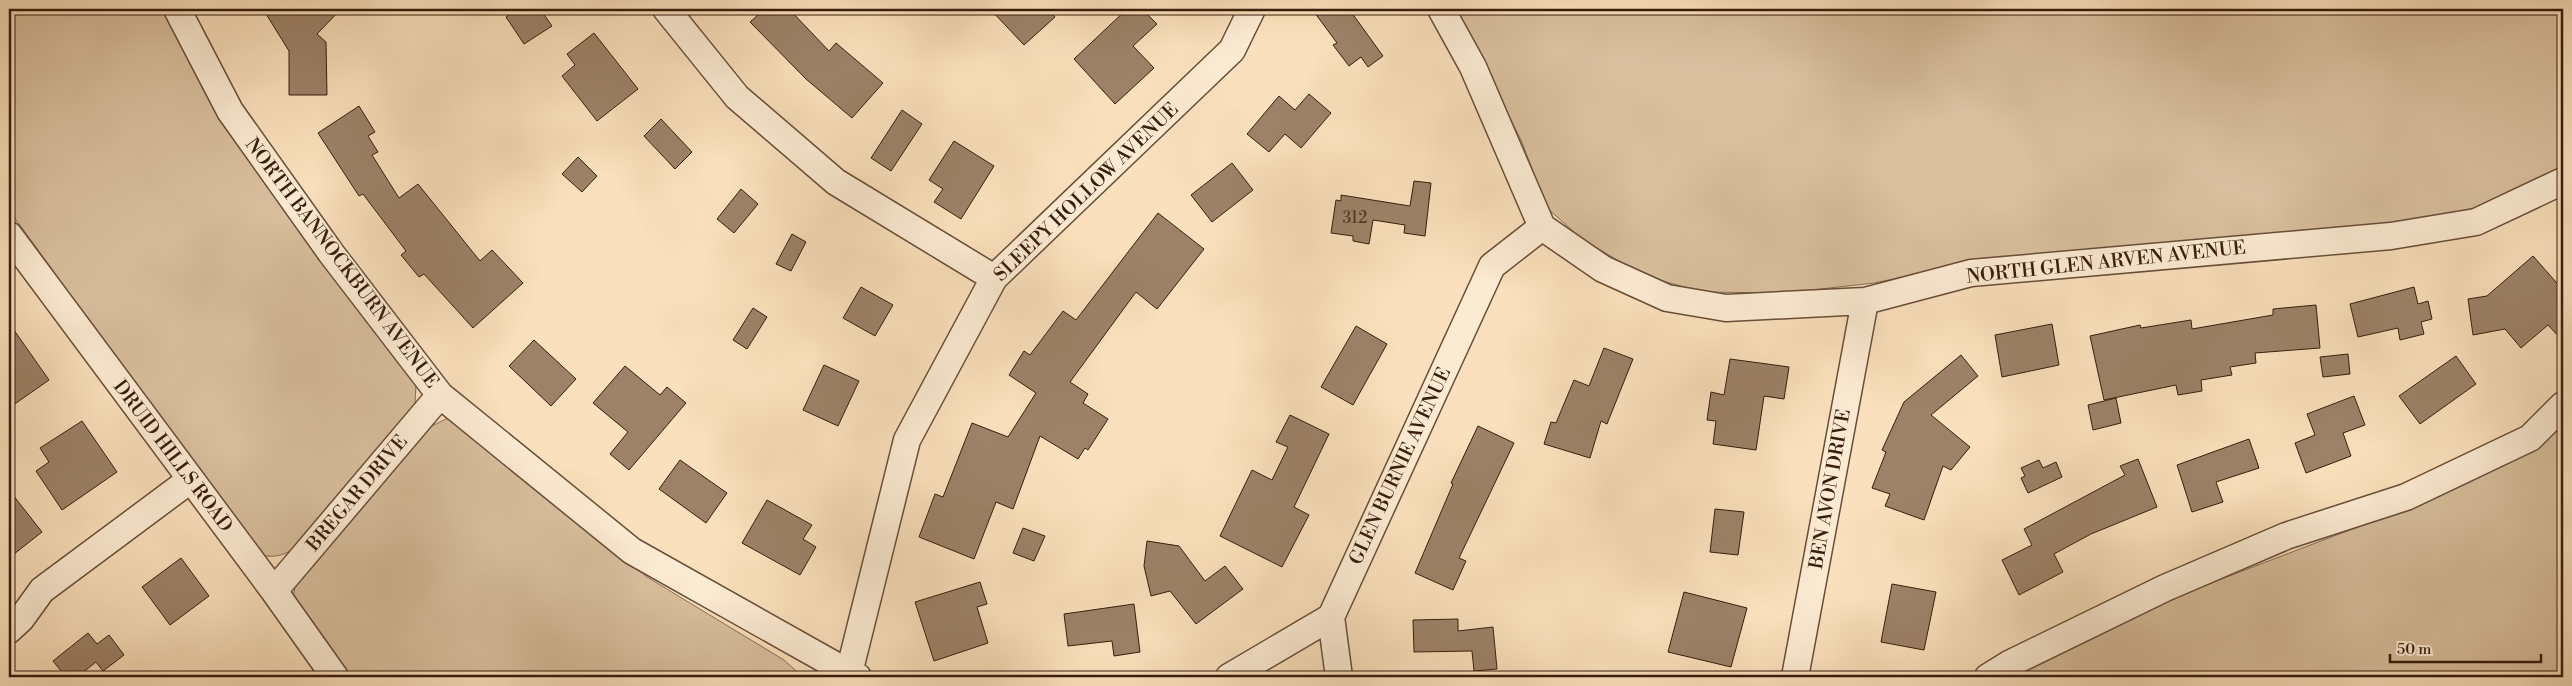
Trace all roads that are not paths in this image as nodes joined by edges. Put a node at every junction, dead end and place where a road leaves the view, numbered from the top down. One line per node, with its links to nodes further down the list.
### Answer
1 (177, 9): 10 (street, NORTH BANNOCKBURN AVENUE)
2 (666, 9): 8 (street)
3 (1252, 9): 8 (street, SLEEPY HOLLOW AVENUE)
4 (1441, 9): 6 (street)
5 (2563, 181): 9 (street, NORTH GLEN ARVEN AVENUE)
6 (1542, 227): 9 (street, NORTH GLEN ARVEN AVENUE); 14 (street, GLEN BURNIE AVENUE)
7 (13, 252): 12 (street, DRUID HILLS ROAD)
8 (994, 278): 16 (street, SLEEPY HOLLOW AVENUE)
9 (1865, 301): 20 (street, BEN AVON DRIVE)
10 (440, 395): 13 (street, BREGAR DRIVE); 16 (street, NORTH BANNOCKBURN AVENUE)
11 (2563, 405): 21 (street)
12 (190, 480): 13 (street, DRUID HILLS ROAD); 15 (street)
13 (274, 591): 17 (street, DRUID HILLS ROAD)
14 (1331, 617): 18 (street); 19 (street)
15 (9, 630)
16 (852, 676)
17 (335, 677)
18 (1229, 677)
19 (1339, 677)
20 (1796, 677)
21 (1988, 677)

